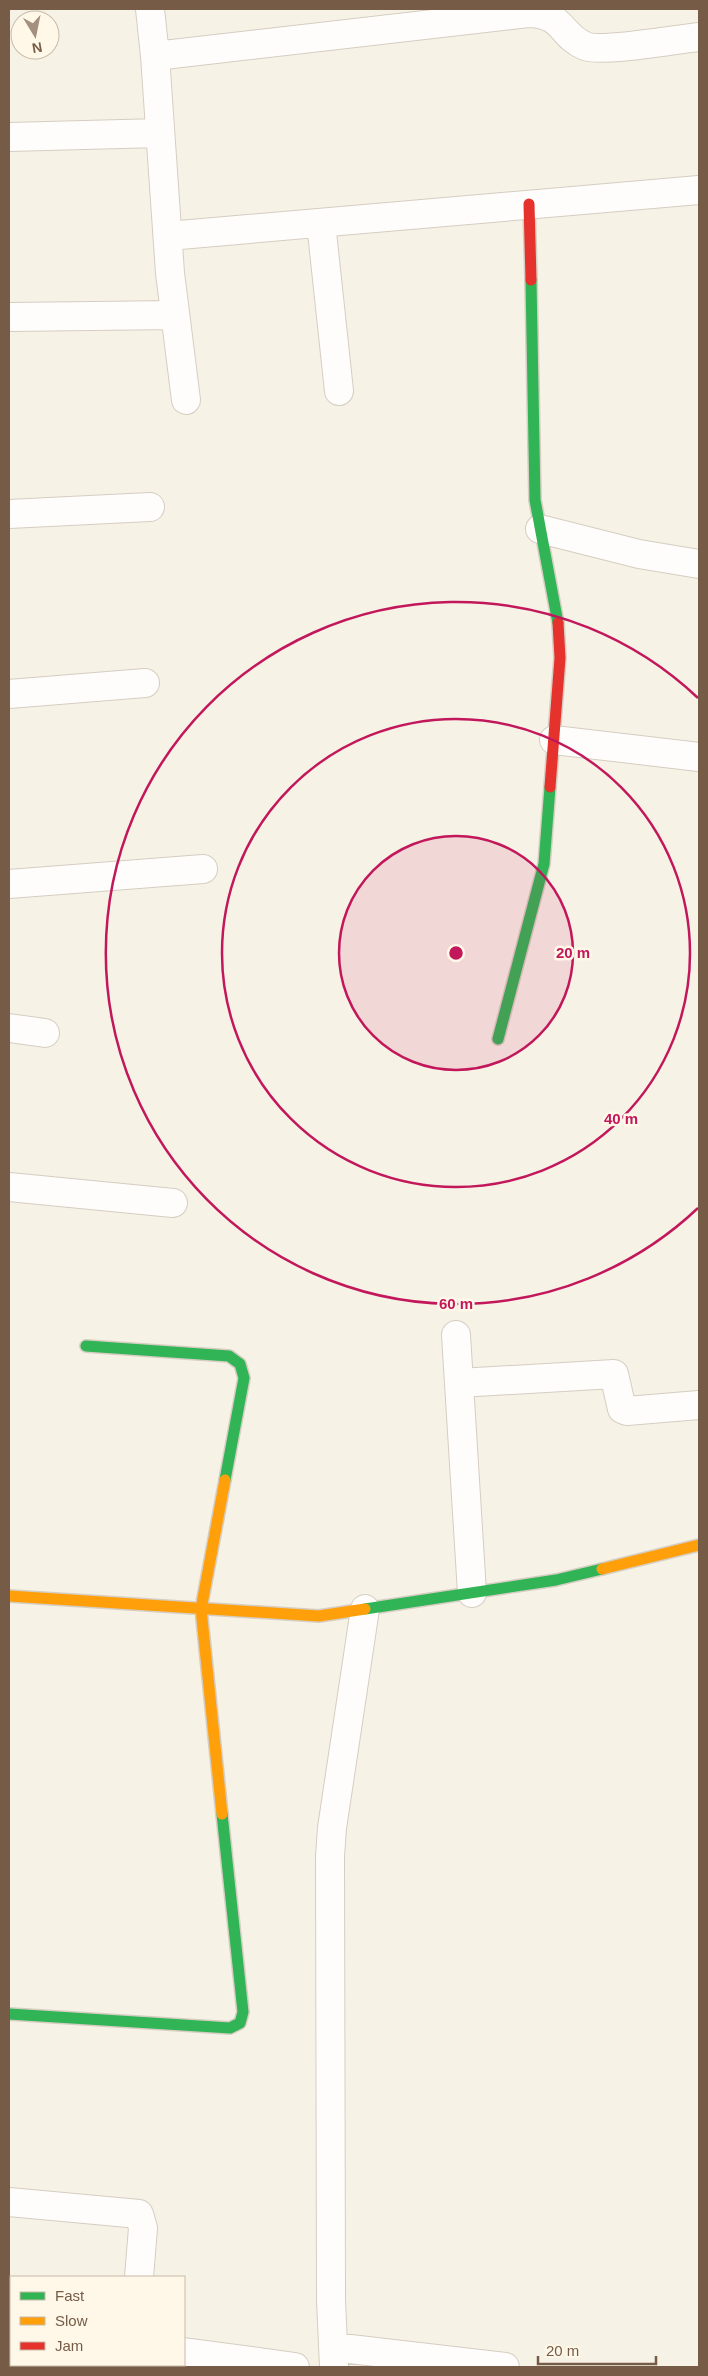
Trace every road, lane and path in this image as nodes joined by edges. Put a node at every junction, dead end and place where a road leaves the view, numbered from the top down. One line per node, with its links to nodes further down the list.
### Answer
1 (150, 9): 3 (street)
2 (699, 37): 3 (street)
3 (155, 56): 4 (street)
4 (160, 133): 5 (street); 9 (street)
5 (9, 137)
6 (699, 190): 7 (street)
7 (528, 204): 8 (street); 16 (street)
8 (321, 223): 9 (street); 12 (street)
9 (168, 236): 10 (street)
10 (175, 315): 11 (street); 13 (street)
11 (9, 317)
12 (339, 391)
13 (186, 400)
14 (150, 507): 15 (street)
15 (9, 514)
16 (540, 529): 17 (street); 20 (street)
17 (699, 564)
18 (145, 683): 19 (street)
19 (9, 694)
20 (554, 740): 21 (street); 26 (street)
21 (699, 757)
22 (202, 870): 23 (street)
23 (9, 884)
24 (9, 1028): 25 (street)
25 (45, 1033)
26 (498, 1039)
27 (9, 1187): 28 (street)
28 (173, 1203)
29 (456, 1335): 31 (street)
30 (86, 1346): 36 (street)
31 (459, 1383): 32 (street); 34 (street)
32 (699, 1405)
33 (699, 1545): 34 (street)
34 (472, 1593): 37 (street)
35 (9, 1596): 36 (street)
36 (201, 1609): 37 (street); 38 (street)
37 (365, 1609): 42 (street)
38 (9, 2014)
39 (9, 2202): 40 (street)
40 (138, 2276)
41 (185, 2352): 43 (street)
42 (334, 2357): 44 (street)
43 (296, 2367)
44 (506, 2367)

